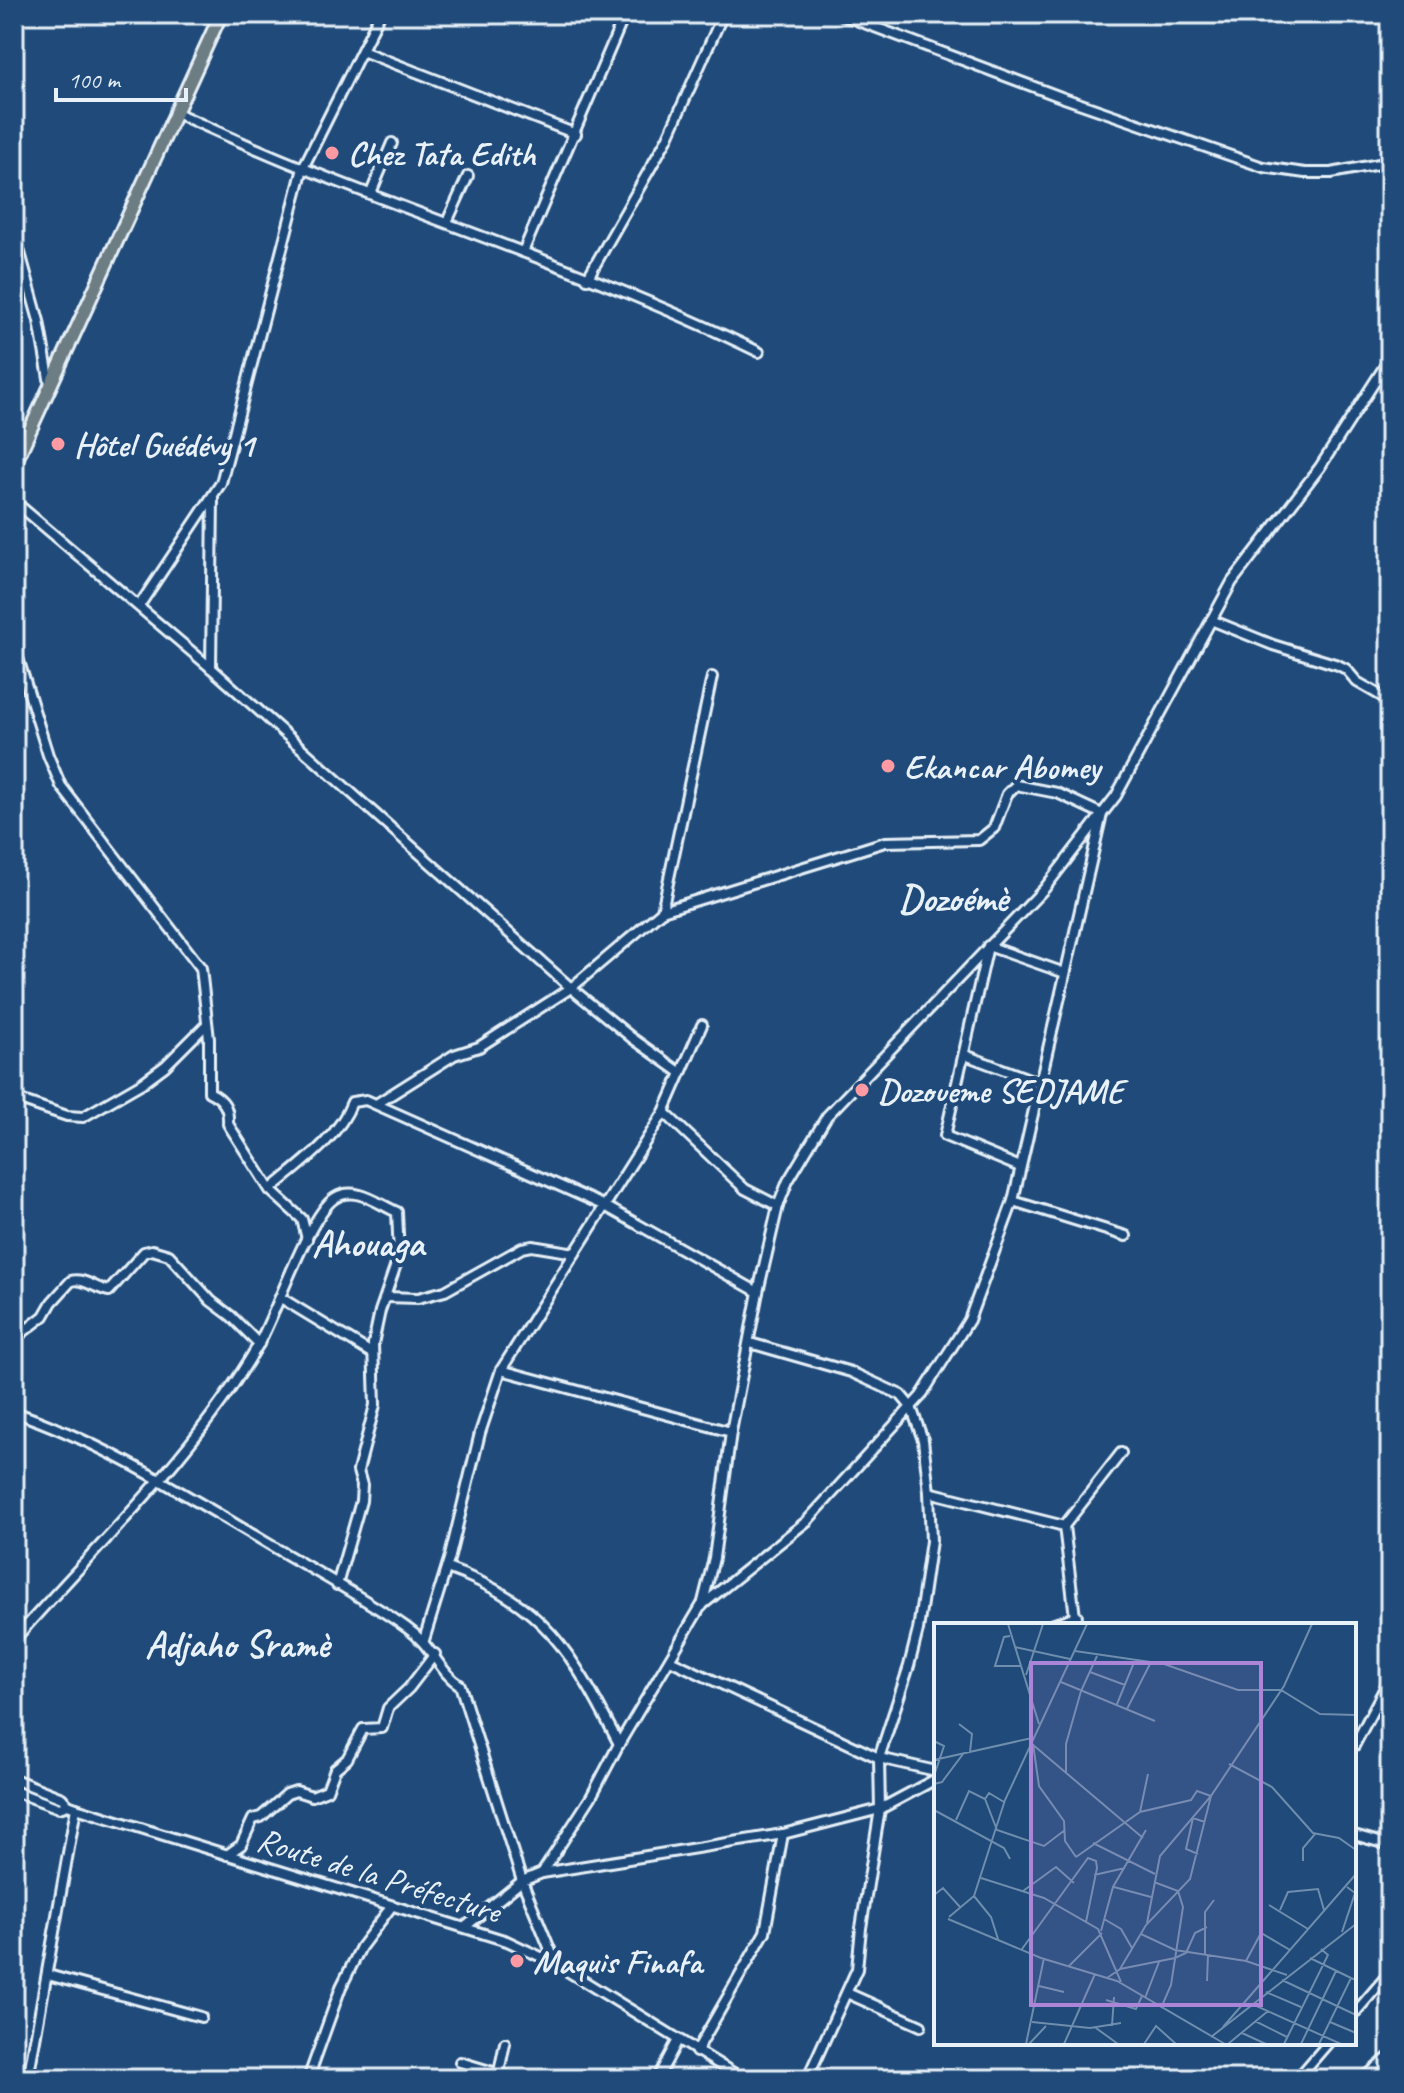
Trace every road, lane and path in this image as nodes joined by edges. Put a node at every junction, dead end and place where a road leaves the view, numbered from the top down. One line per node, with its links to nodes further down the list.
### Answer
1 (221, 14): 7 (main road)
2 (380, 14): 6 (street)
3 (625, 14): 8 (street)
4 (723, 14): 17 (street)
5 (840, 14): 10 (street)
6 (362, 51): 8 (street); 11 (street)
7 (174, 112): 11 (street); 20 (main road)
8 (576, 134): 16 (street)
9 (392, 143): 13 (street)
10 (1390, 162)
11 (303, 168): 13 (street); 22 (street)
12 (468, 176): 14 (street)
13 (371, 193): 14 (street)
14 (447, 222): 16 (street)
15 (14, 231): 20 (street)
16 (523, 252): 17 (street)
17 (587, 279): 18 (street)
18 (759, 352)
19 (1390, 358): 25 (street)
20 (50, 385): 21 (main road)
21 (15, 460)
22 (213, 497): 24 (street); 27 (street)
23 (14, 501): 24 (street)
24 (139, 606): 27 (street)
25 (1211, 620): 29 (street); 30 (street)
26 (14, 645): 35 (street)
27 (211, 668): 34 (street)
28 (712, 677): 31 (street)
29 (1390, 701)
30 (1102, 814): 31 (street); 32 (street); 33 (street)
31 (662, 911): 34 (street)
32 (988, 946): 33 (street); 37 (street); 47 (street)
33 (1065, 973): 39 (street)
34 (571, 988): 38 (street); 41 (street)
35 (207, 1024): 40 (street); 44 (street)
36 (702, 1025): 38 (street)
37 (965, 1055): 39 (street); 43 (street)
38 (681, 1073): 42 (street)
39 (1040, 1083): 43 (street)
40 (14, 1098)
41 (378, 1103): 44 (street); 46 (street)
42 (664, 1112): 46 (street); 47 (street)
43 (1020, 1167): 45 (street)
44 (270, 1190): 49 (street)
45 (1013, 1201): 48 (street); 59 (street)
46 (605, 1206): 50 (street); 51 (street)
47 (778, 1206): 51 (street)
48 (1126, 1236)
49 (307, 1240): 52 (street); 53 (street)
50 (575, 1253): 52 (street); 58 (street)
51 (758, 1292): 55 (street)
52 (386, 1297): 57 (street)
53 (281, 1298): 56 (street); 57 (street)
54 (14, 1339): 56 (street)
55 (750, 1343): 59 (street); 61 (street)
56 (259, 1344): 63 (street)
57 (373, 1354): 67 (street)
58 (501, 1370): 61 (street); 66 (street)
59 (911, 1407): 64 (street); 68 (street)
60 (14, 1412): 63 (street)
61 (731, 1432): 68 (street)
62 (1121, 1453): 65 (street)
63 (159, 1480): 67 (street); 70 (street)
64 (929, 1492): 65 (street); 77 (street)
65 (1064, 1526): 69 (street)
66 (447, 1568): 71 (street); 76 (street)
67 (337, 1585): 71 (street)
68 (701, 1606): 73 (street)
69 (1076, 1621)
70 (14, 1640)
71 (424, 1640): 72 (street)
72 (435, 1654): 87 (street); 89 (street)
73 (670, 1660): 76 (street); 77 (street)
74 (1390, 1678): 75 (street)
75 (1356, 1742)
76 (619, 1744): 88 (street)
77 (879, 1758): 78 (street); 83 (street)
78 (934, 1771)
79 (14, 1779): 82 (street, Route de la Préfecture)
80 (934, 1780): 83 (street)
81 (14, 1791): 82 (street, Route de la Préfecture)
82 (72, 1806): 87 (street, Route de la Préfecture); 94 (street)
83 (880, 1809): 84 (street); 95 (street)
84 (783, 1834): 88 (street); 102 (street)
85 (1356, 1836): 86 (street)
86 (1390, 1845)
87 (227, 1855): 90 (street, Route de la Préfecture)
88 (542, 1873): 89 (street)
89 (522, 1881): 91 (street); 92 (street)
90 (391, 1907): 91 (street, Route de la Préfecture); 107 (street)
91 (465, 1927): 92 (street, Route de la Préfecture)
92 (556, 1964): 99 (street, Route de la Préfecture)
93 (1390, 1972): 96 (street)
94 (48, 1975): 97 (street); 106 (street)
95 (847, 1993): 98 (street); 111 (street)
96 (1356, 2012)
97 (201, 2017)
98 (921, 2026)
99 (678, 2040): 102 (street, Route de la Préfecture); 109 (street)
100 (505, 2043): 105 (street)
101 (1326, 2045): 112 (street)
102 (696, 2052): 110 (street, Route de la Préfecture)
103 (1390, 2056): 113 (street)
104 (460, 2062): 105 (street)
105 (498, 2076): 108 (street)
106 (28, 2079)
107 (308, 2079)
108 (516, 2079)
109 (657, 2079)
110 (743, 2079)
111 (807, 2079)
112 (1297, 2079)
113 (1363, 2079)

